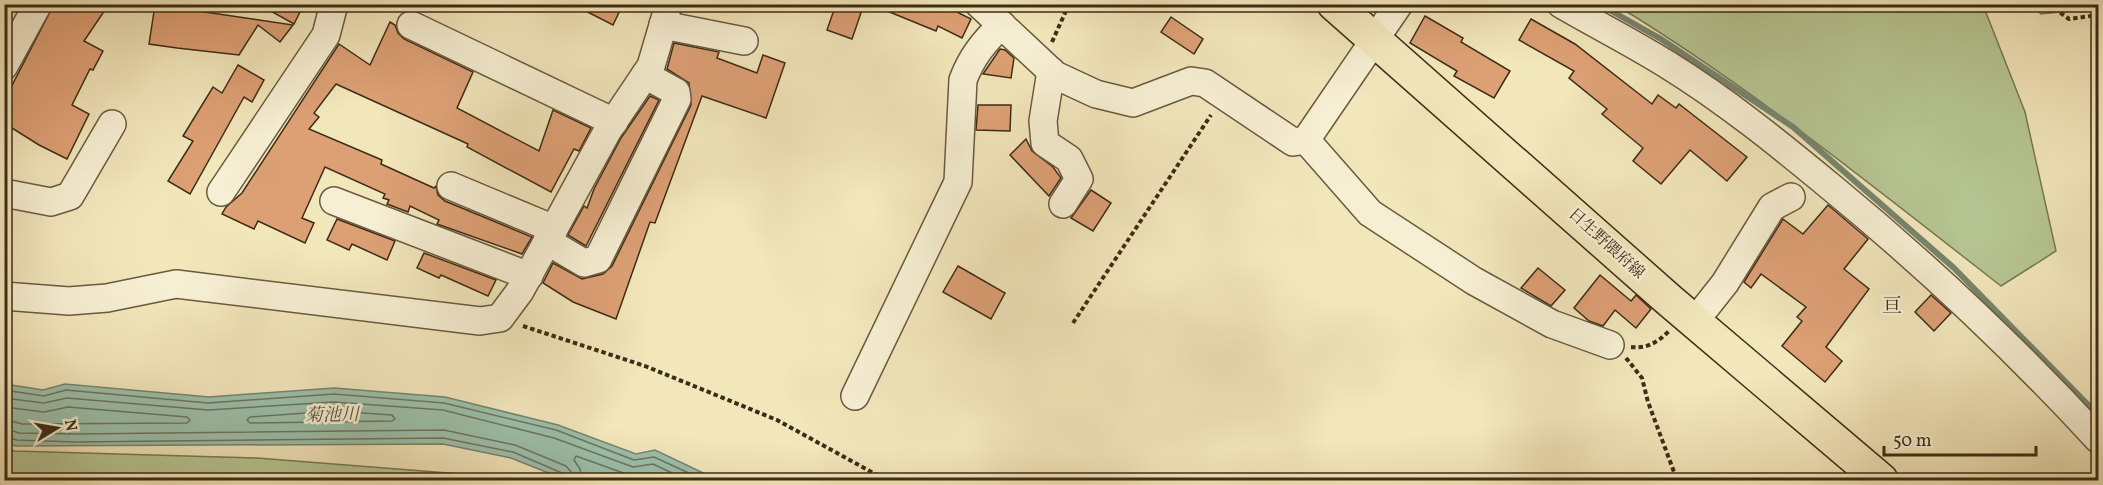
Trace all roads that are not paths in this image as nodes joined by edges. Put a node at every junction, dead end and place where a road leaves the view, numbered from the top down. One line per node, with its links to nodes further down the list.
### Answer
1 (38, 4): 13 (street)
2 (334, 4): 19 (street)
3 (979, 4): 9 (street)
4 (1334, 4): 10 (main road, 日生野隈府線)
5 (1399, 4): 10 (street)
6 (1561, 4): 30 (street)
7 (664, 15): 11 (street); 14 (street)
8 (411, 25): 15 (street)
9 (1002, 25): 12 (street); 29 (street)
10 (1374, 39): 17 (street); 27 (main road, 日生野隈府線)
11 (744, 41)
12 (1045, 65): 17 (street); 23 (street)
13 (4, 66)
14 (645, 75): 15 (street); 24 (street)
15 (614, 122): 24 (street)
16 (111, 124): 20 (street)
17 (1306, 140): 28 (street)
18 (451, 186): 24 (street)
19 (221, 192)
20 (4, 193)
21 (1791, 197): 27 (street)
22 (334, 201): 25 (street)
23 (1063, 204)
24 (551, 235): 25 (street)
25 (529, 276): 26 (street)
26 (4, 296)
27 (1692, 317): 31 (main road, 日生野隈府線)
28 (1610, 345)
29 (855, 396)
30 (2098, 439)
31 (1881, 480)

